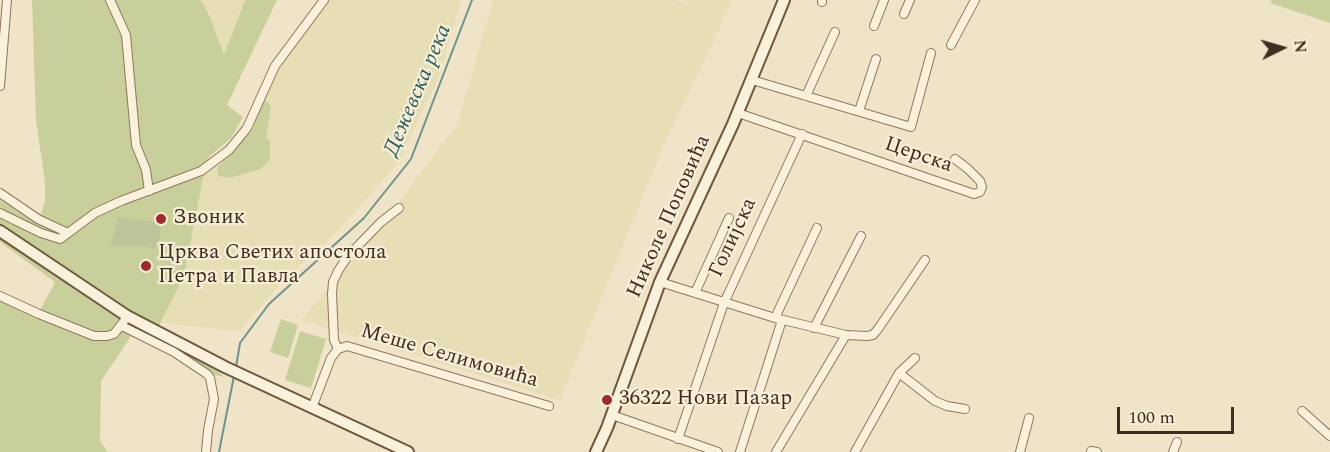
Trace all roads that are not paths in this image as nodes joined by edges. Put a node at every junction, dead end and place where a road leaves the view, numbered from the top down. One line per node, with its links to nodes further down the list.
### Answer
1 (7, 0): 15 (street)
2 (110, 0): 21 (street)
3 (324, 0): 21 (street)
4 (784, 0): 14 (main road, Николе Поповића)
5 (884, 0): 9 (street)
6 (910, 0): 8 (street)
7 (975, 0): 11 (street)
8 (904, 14)
9 (874, 26)
10 (836, 32): 16 (street)
11 (951, 45)
12 (931, 53): 17 (street)
13 (876, 59): 17 (street)
14 (752, 80): 16 (street); 18 (main road, Николе Поповића)
15 (0, 87)
16 (806, 96): 17 (street)
17 (859, 111)
18 (738, 113): 19 (street, Церска); 31 (main road, Николе Поповића)
19 (802, 134): 20 (street, Церска); 34 (street, Голијска)
20 (955, 159)
21 (149, 191): 28 (street)
22 (0, 193): 28 (street)
23 (399, 208): 39 (street, Меше Селимовића)
24 (0, 213): 28 (street)
25 (729, 218): 32 (street, Голијска)
26 (817, 228): 35 (street)
27 (0, 231): 36 (main road)
28 (68, 233)
29 (861, 236): 37 (street)
30 (925, 260): 38 (street, Голијска)
31 (660, 282): 32 (street, Голијска); 46 (main road, Николе Поповића)
32 (695, 293): 34 (street, Голијска)
33 (0, 296): 36 (street)
34 (724, 303): 35 (street, Голијска); 49 (street)
35 (778, 319): 37 (street, Голијска); 55 (street)
36 (124, 321): 43 (main road); 51 (street)
37 (814, 328): 38 (street, Голијска)
38 (846, 335): 56 (street)
39 (338, 349): 42 (street, Меше Селимовића); 43 (street, Меше Селимовића)
40 (915, 358): 41 (street)
41 (899, 373): 44 (street); 57 (street)
42 (549, 406)
43 (312, 408): 52 (main road)
44 (965, 409)
45 (1302, 411): 48 (street)
46 (612, 415): 49 (street); 53 (main road, Николе Поповића)
47 (1029, 418): 58 (street)
48 (1330, 436)
49 (678, 439): 54 (street)
50 (1177, 442): 59 (street)
51 (206, 452)
52 (408, 452)
53 (596, 452)
54 (718, 452)
55 (740, 452)
56 (776, 452)
57 (855, 452)
58 (1020, 452)
59 (1173, 452)

